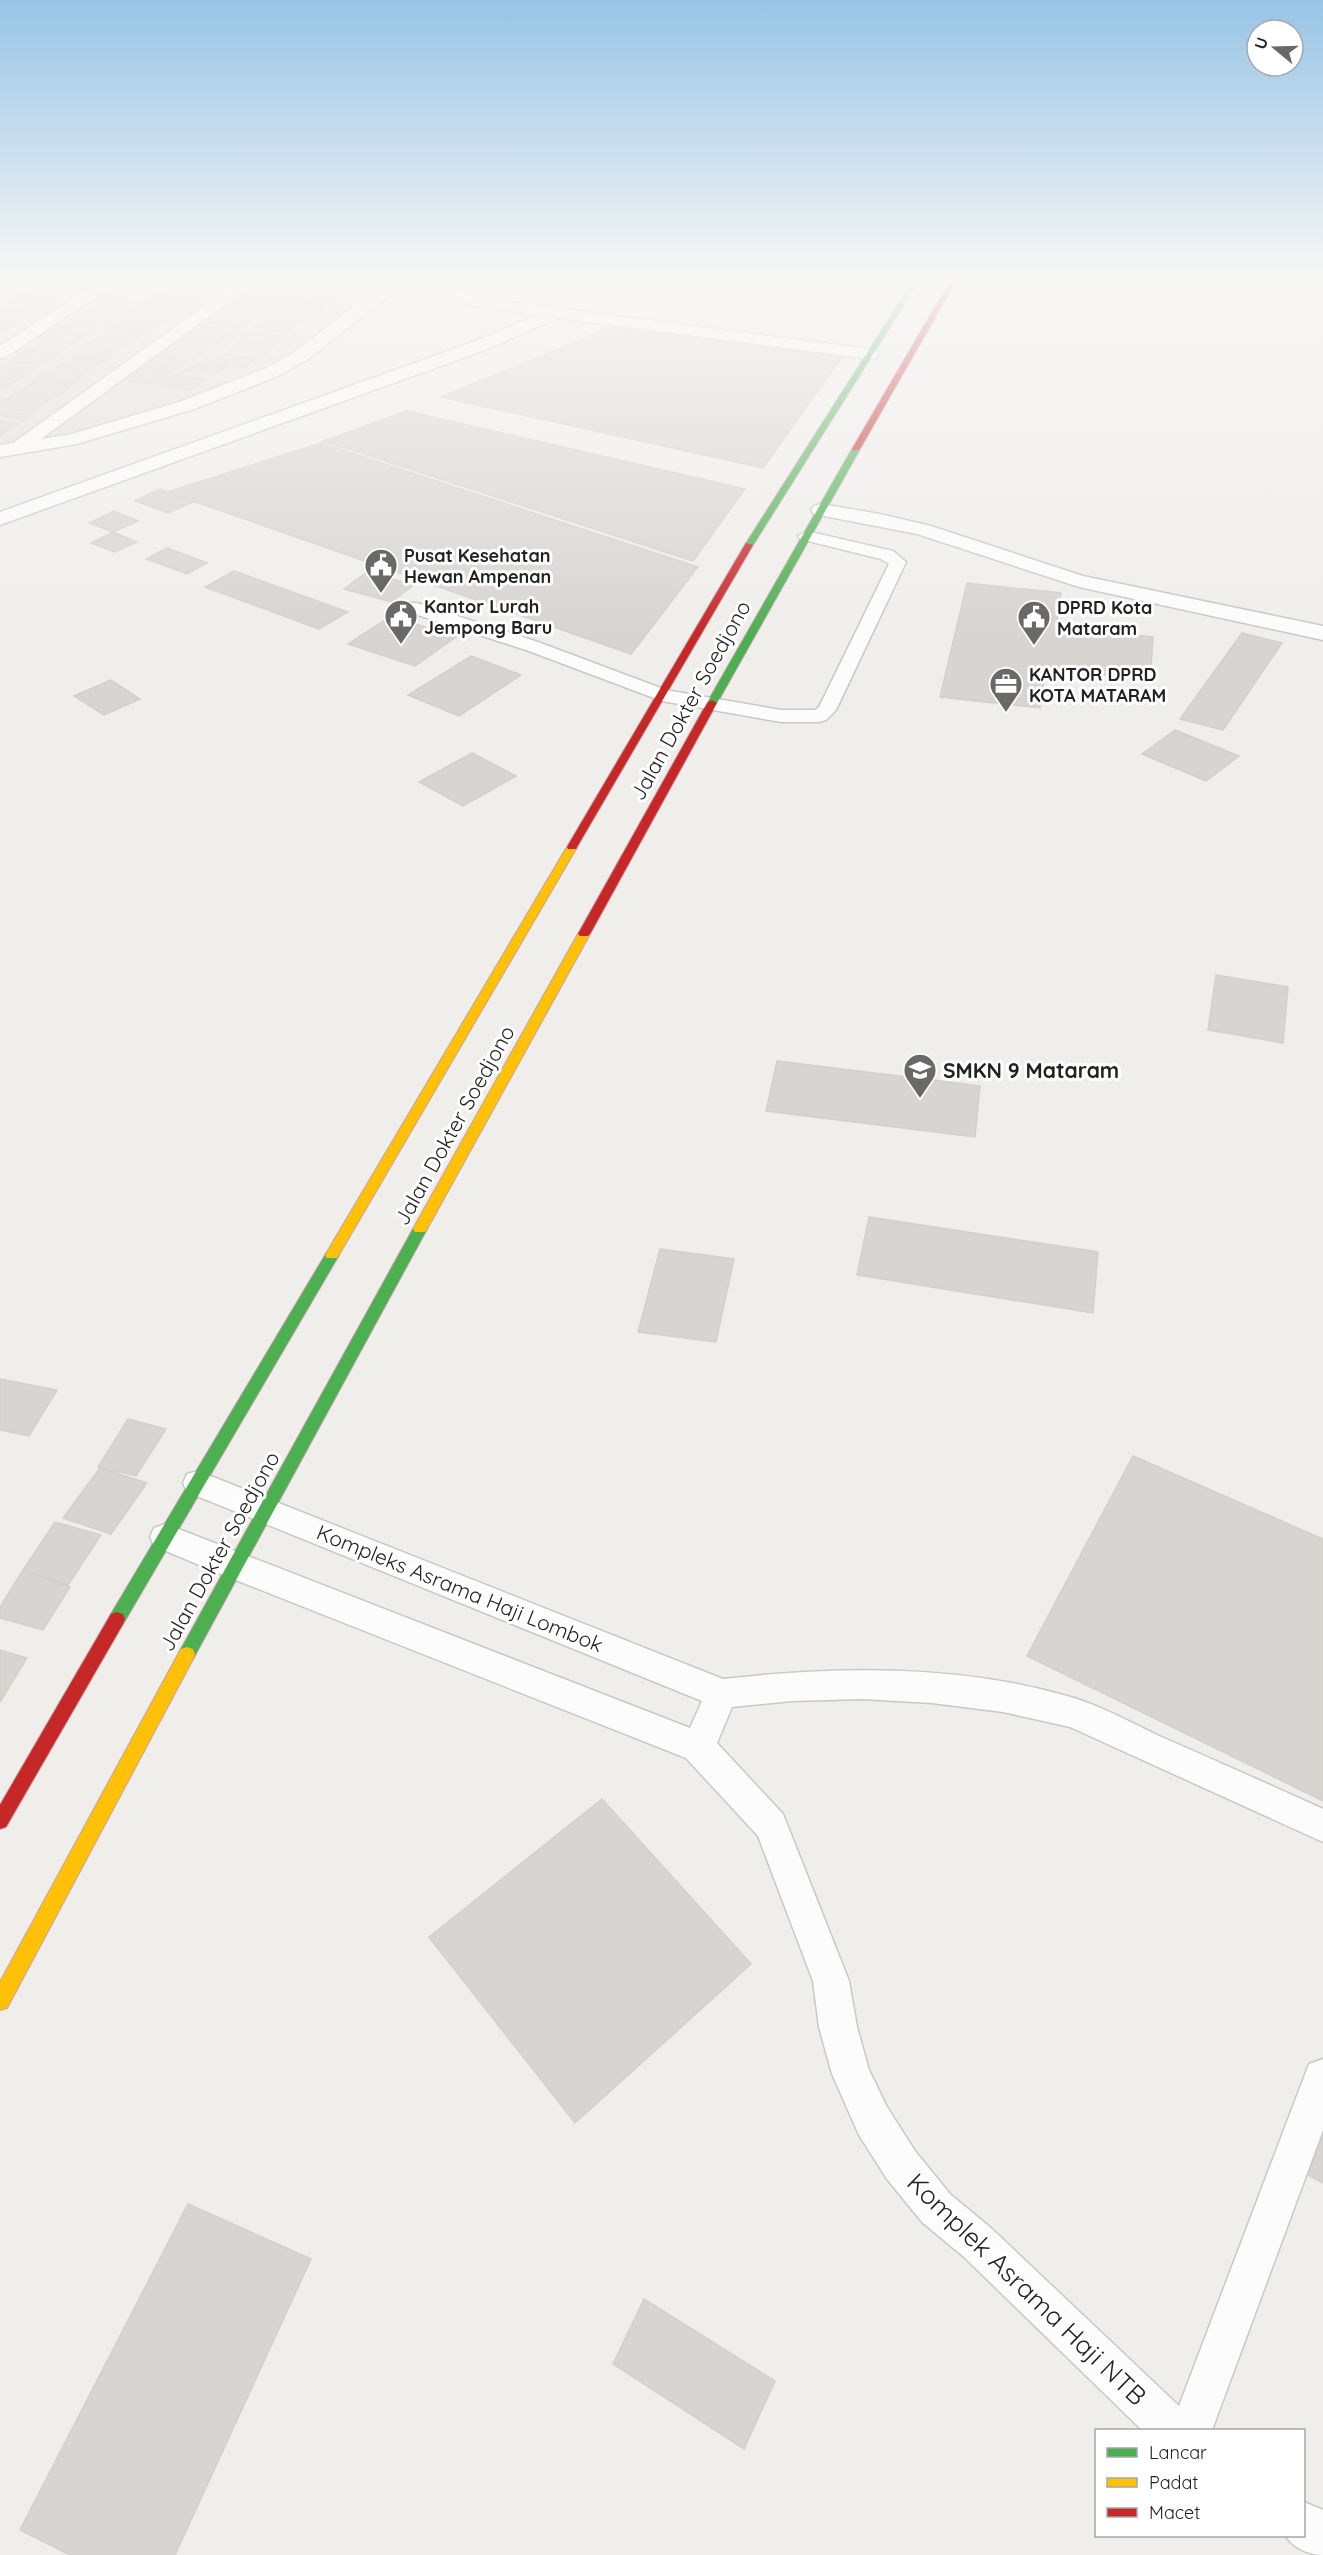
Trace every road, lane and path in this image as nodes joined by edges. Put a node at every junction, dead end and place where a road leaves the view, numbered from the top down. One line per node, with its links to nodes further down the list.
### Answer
1 (85, 395): 6 (street)
2 (213, 395): 6 (street)
3 (343, 395): 8 (street)
4 (844, 395): 12 (highway, Jalan Dokter Soedjono)
5 (886, 395): 7 (highway, Jalan Dokter Soedjono)
6 (7, 450)
7 (821, 510): 9 (highway, Jalan Dokter Soedjono); 11 (street)
8 (0, 519)
9 (806, 536): 13 (highway, Jalan Dokter Soedjono); 13 (lane)
10 (411, 607): 12 (lane)
11 (1323, 633)
12 (662, 695): 13 (lane); 14 (highway, Jalan Dokter Soedjono)
13 (711, 705): 15 (highway, Jalan Dokter Soedjono)
14 (198, 1483): 15 (lane, Kompleks Asrama Haji Lombok); 16 (highway, Jalan Dokter Soedjono)
15 (265, 1510): 17 (highway, Jalan Dokter Soedjono); 18 (lane, Kompleks Asrama Haji Lombok)
16 (165, 1537): 17 (lane); 20 (highway, Jalan Dokter Soedjono)
17 (234, 1566): 19 (lane); 22 (highway, Jalan Dokter Soedjono)
18 (722, 1694): 19 (lane); 21 (lane)
19 (699, 1746): 24 (lane, Komplek Asrama Haji NTB)
20 (0, 1821)
21 (1323, 1826)
22 (0, 2001)
23 (1323, 2078): 25 (lane)
24 (1172, 2429)
25 (1191, 2429)
26 (1305, 2525): 27 (lane)
27 (1323, 2538)

